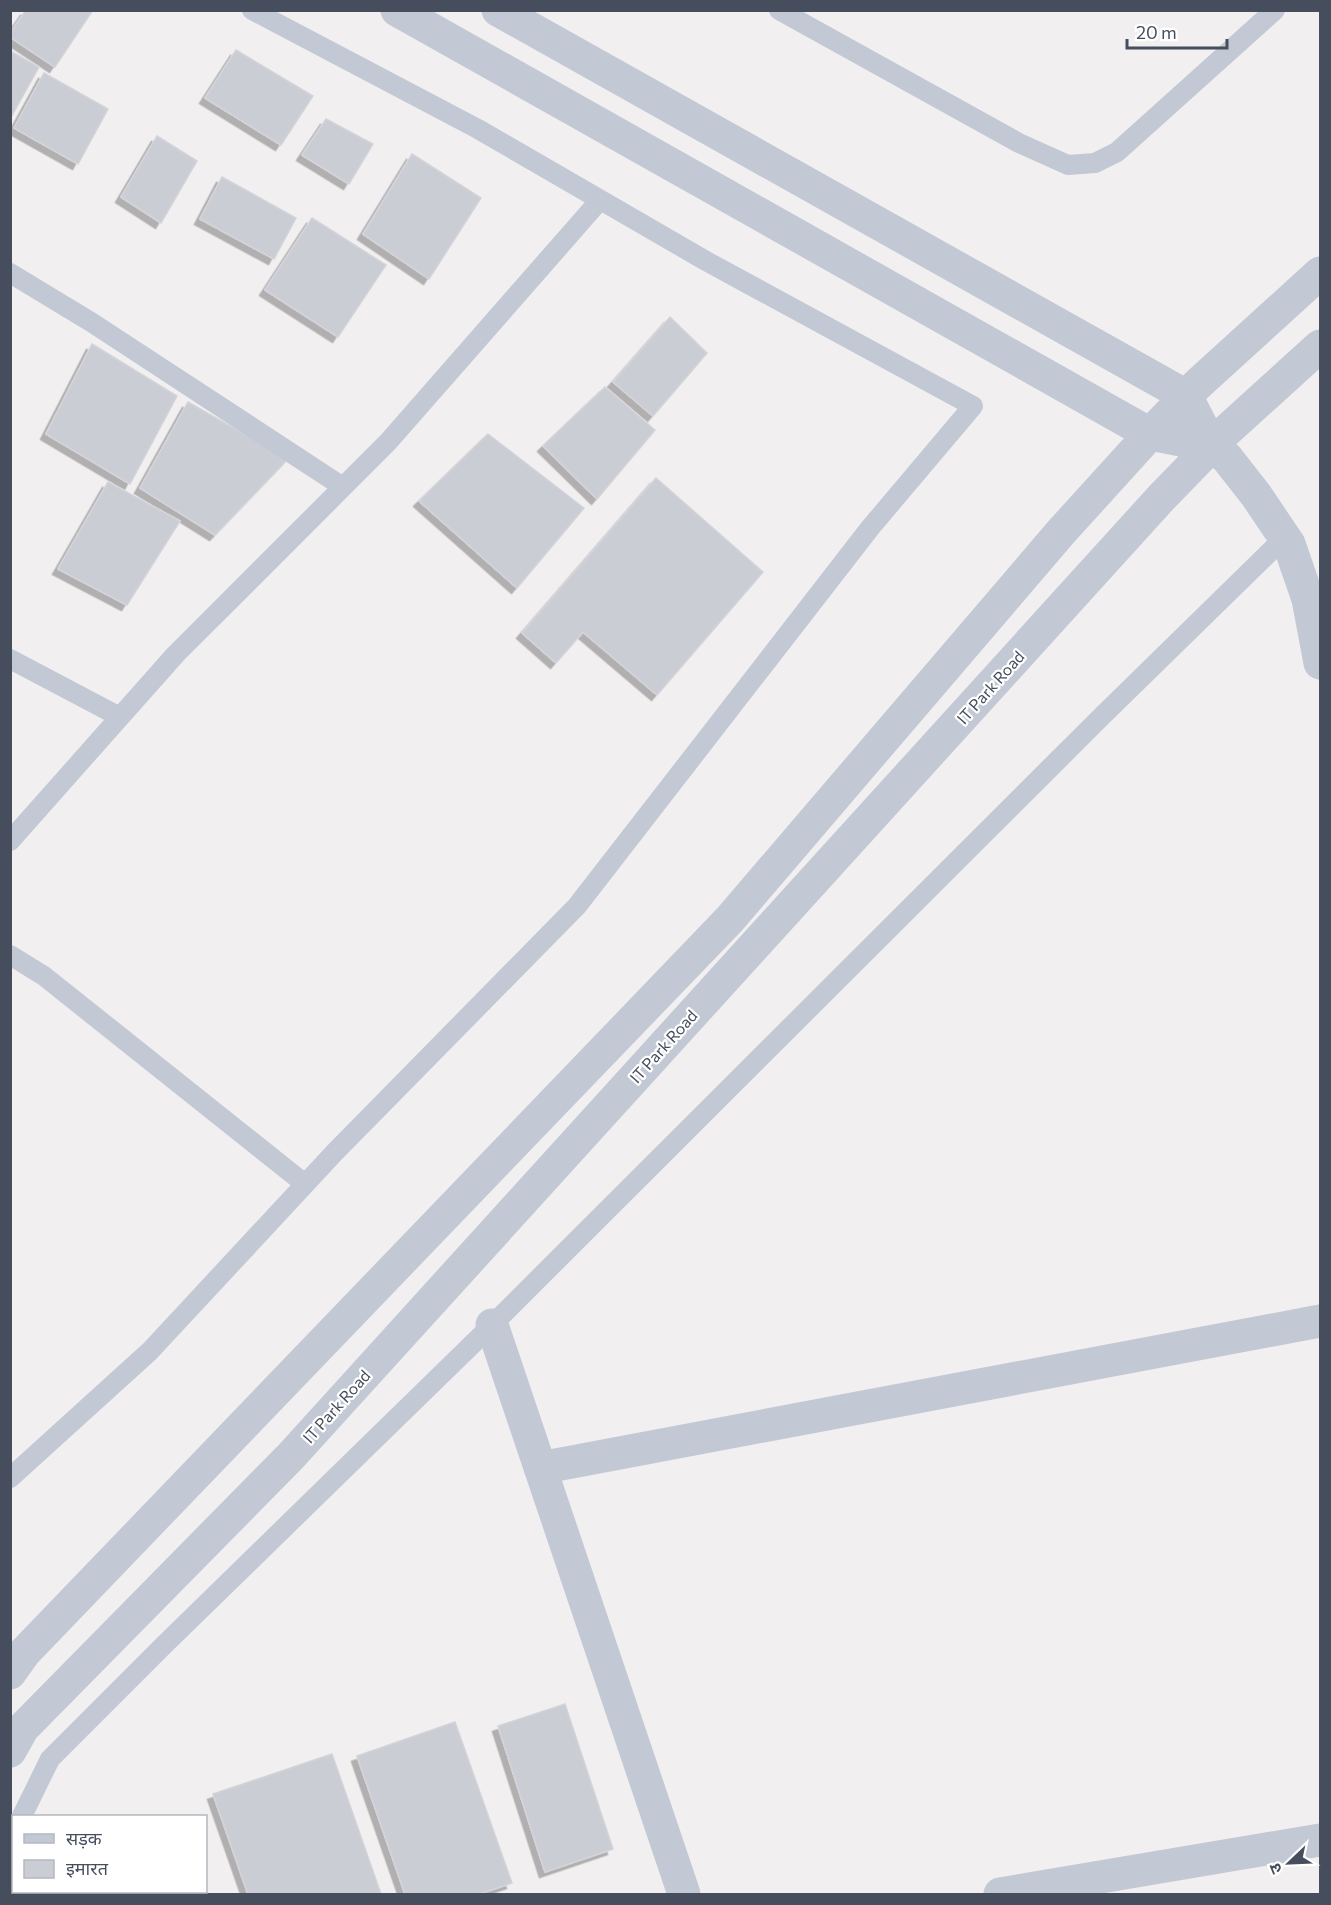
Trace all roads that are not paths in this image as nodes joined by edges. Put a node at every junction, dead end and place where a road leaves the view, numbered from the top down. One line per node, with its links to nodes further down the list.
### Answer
1 (252, 10): 6 (lane)
2 (397, 10): 11 (street)
3 (498, 10): 10 (street)
4 (779, 10): 5 (lane)
5 (1275, 10)
6 (600, 200): 13 (lane); 20 (lane)
7 (10, 273): 13 (lane)
8 (1320, 273): 10 (street)
9 (1320, 346): 12 (street, IT Park Road)
10 (1186, 396): 11 (street); 12 (street)
11 (1150, 434): 12 (street); 25 (street)
12 (1212, 446): 14 (street); 26 (street, IT Park Road)
13 (343, 487): 17 (lane)
14 (1285, 537): 16 (street); 22 (lane)
15 (10, 659): 17 (lane)
16 (1320, 663)
17 (120, 717): 18 (lane)
18 (10, 842)
19 (10, 955): 20 (lane)
20 (305, 1184): 24 (lane)
21 (1320, 1321): 23 (street)
22 (492, 1325): 23 (street); 27 (lane)
23 (540, 1468): 29 (street)
24 (10, 1478)
25 (10, 1673)
26 (10, 1751)
27 (23, 1815)
28 (1320, 1840): 30 (street)
29 (684, 1894)
30 (1000, 1894)

